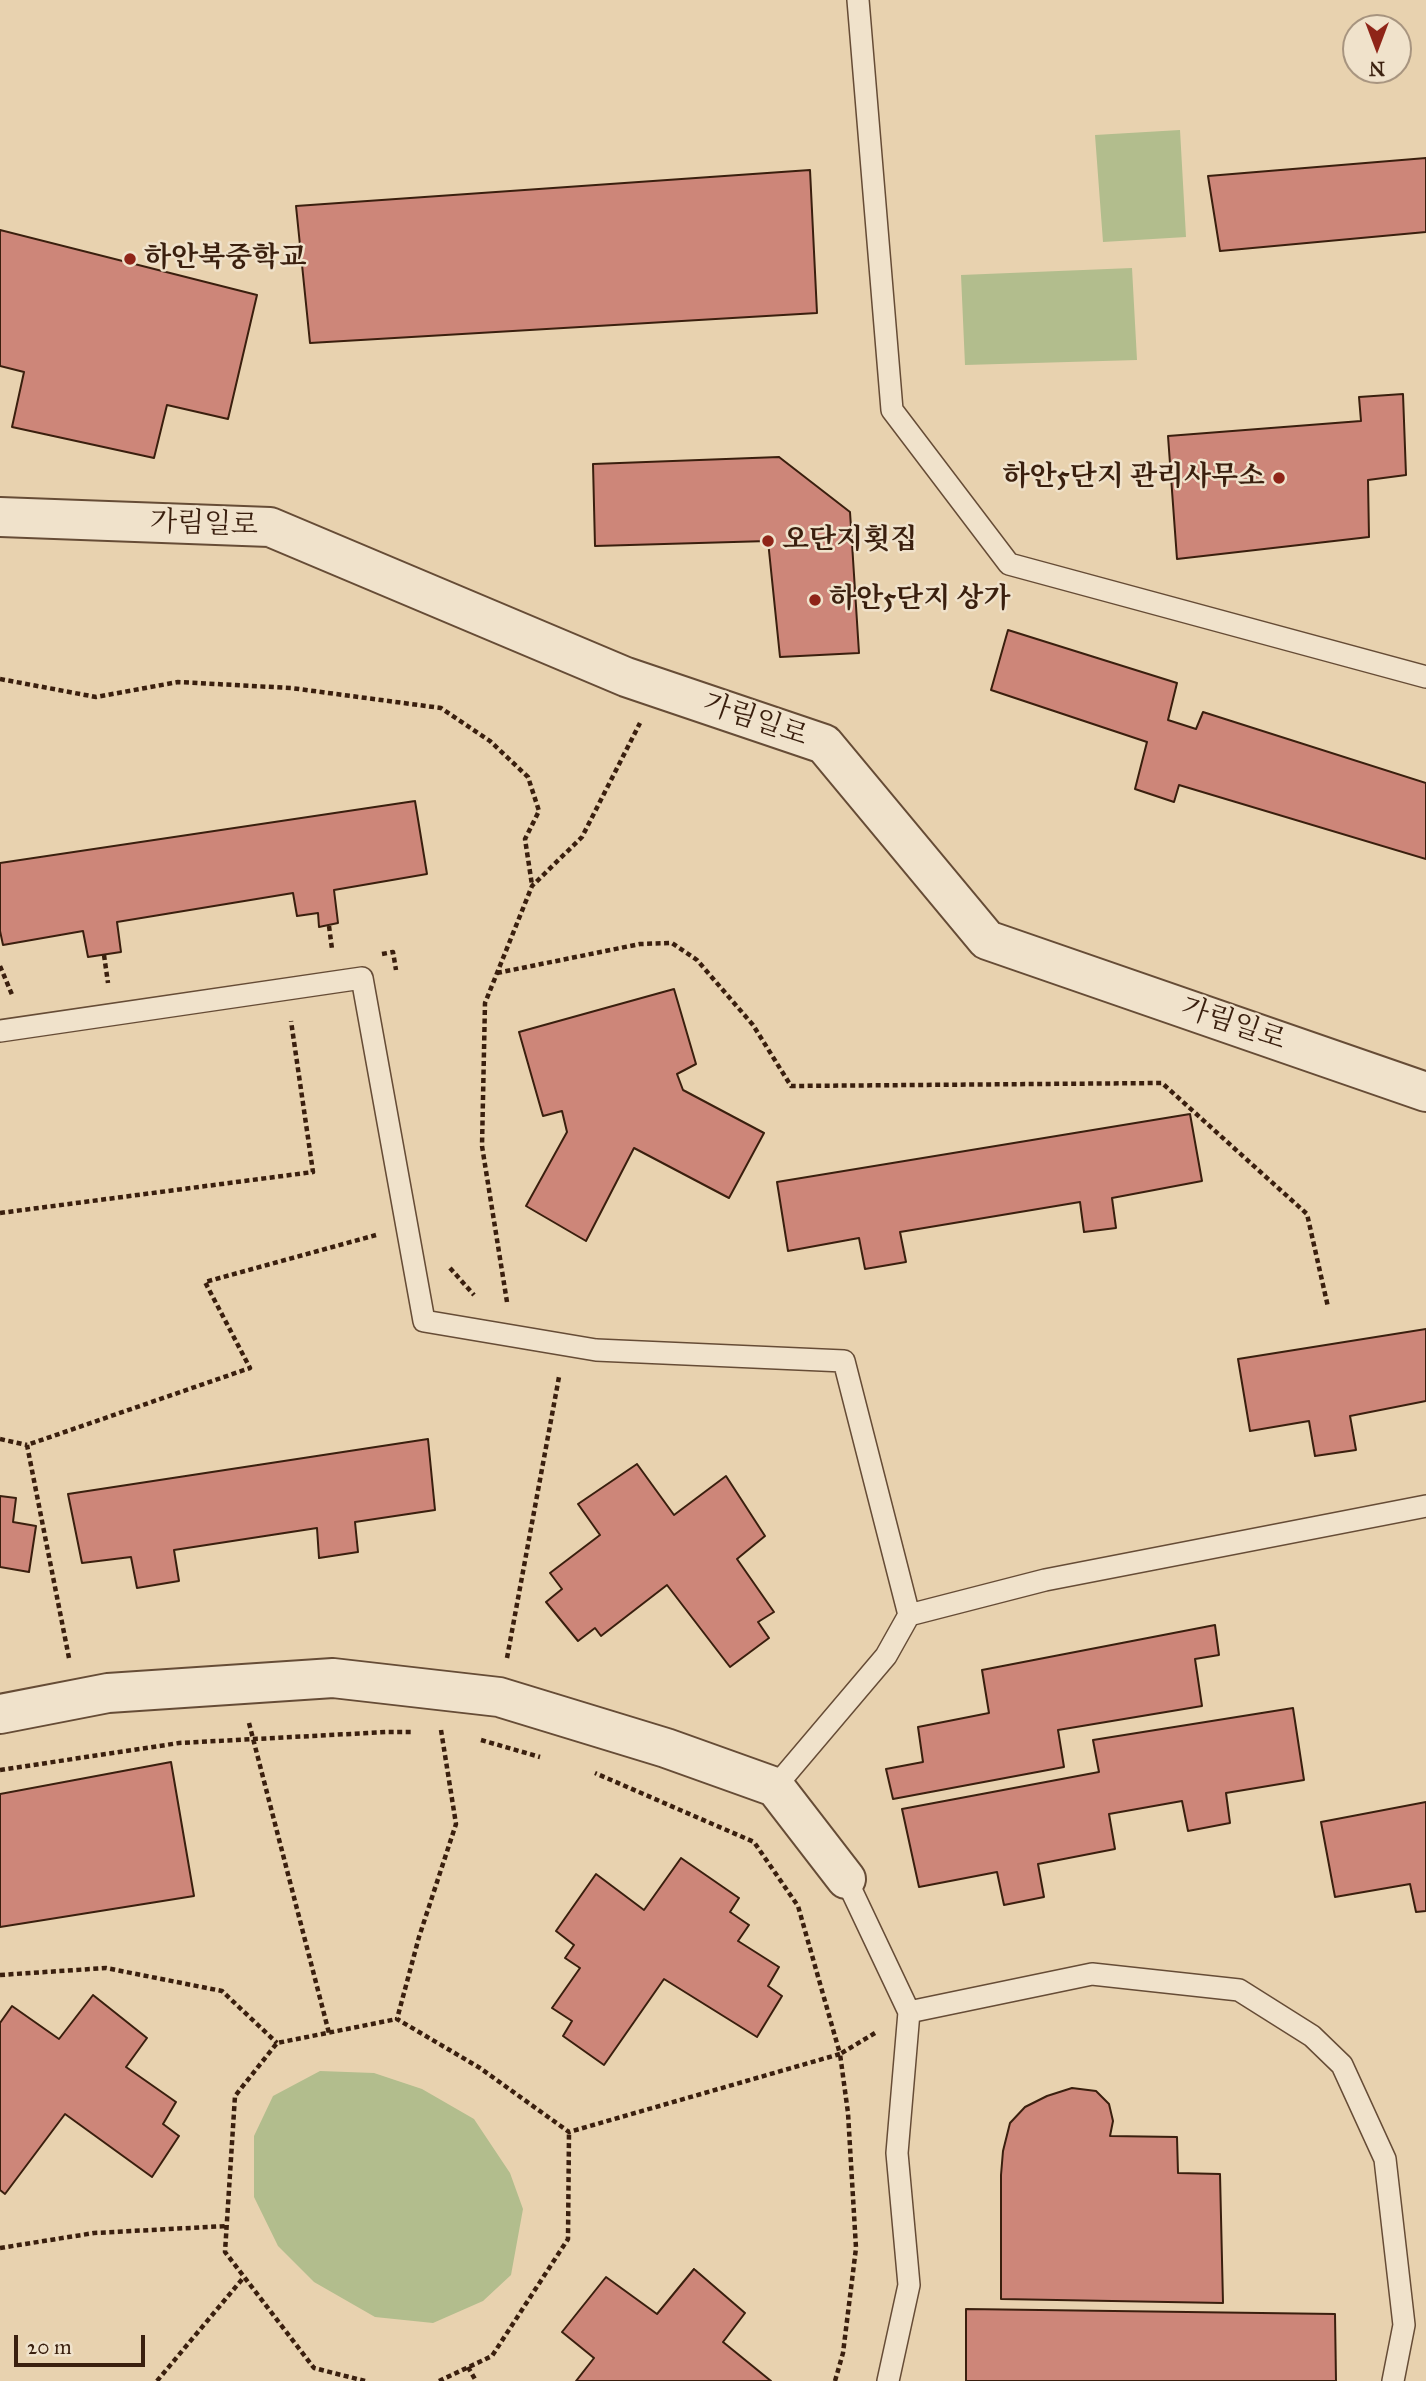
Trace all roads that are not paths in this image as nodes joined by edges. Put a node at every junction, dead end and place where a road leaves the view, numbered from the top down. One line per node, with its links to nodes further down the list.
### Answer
1 (858, 0): 3 (lane)
2 (0, 517): 5 (street, 가림일로)
3 (1426, 677)
4 (0, 1031): 7 (lane)
5 (1426, 1092)
6 (1426, 1506): 7 (lane)
7 (909, 1615): 9 (lane)
8 (0, 1714): 9 (street)
9 (775, 1787): 10 (street)
10 (846, 1879): 11 (lane)
11 (909, 2012): 12 (lane); 13 (lane)
12 (888, 2381)
13 (1393, 2381)

